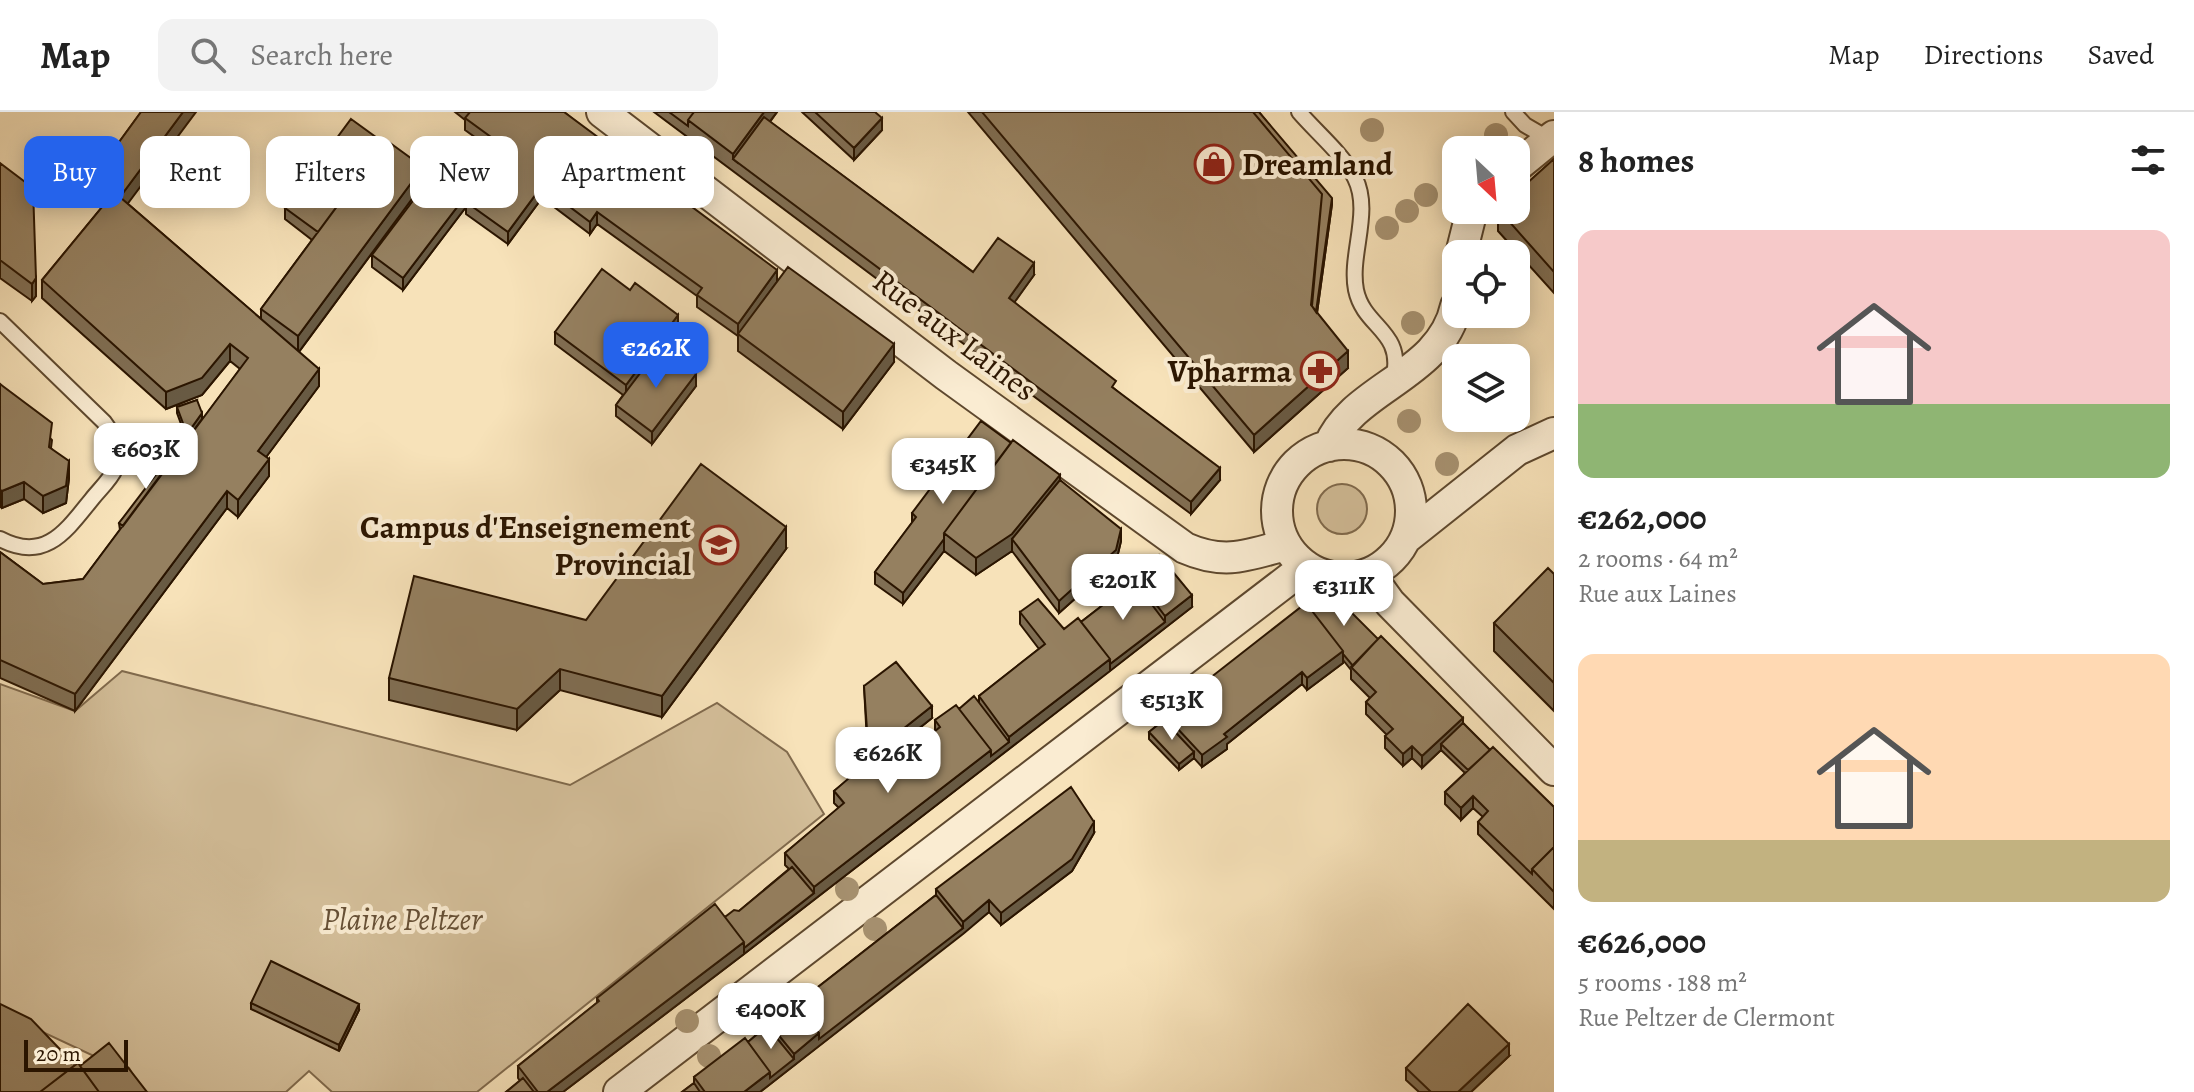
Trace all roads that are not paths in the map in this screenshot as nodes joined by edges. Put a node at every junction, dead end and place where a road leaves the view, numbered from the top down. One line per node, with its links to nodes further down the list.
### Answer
1 (602, 112): 13 (street, Rue aux Laines)
2 (1299, 112): 8 (lane)
3 (1513, 112): 4 (lane)
4 (1552, 138): 5 (street)
5 (1530, 156)
6 (0, 321): 11 (lane)
7 (1450, 328): 8 (street)
8 (1392, 385): 10 (street)
9 (1554, 433): 12 (street)
10 (1329, 446): 12 (street); 13 (street)
11 (0, 539)
12 (1405, 539): 14 (street)
13 (1296, 555): 14 (street); 16 (street)
14 (1369, 574): 15 (street)
15 (1554, 770)
16 (619, 1092)

